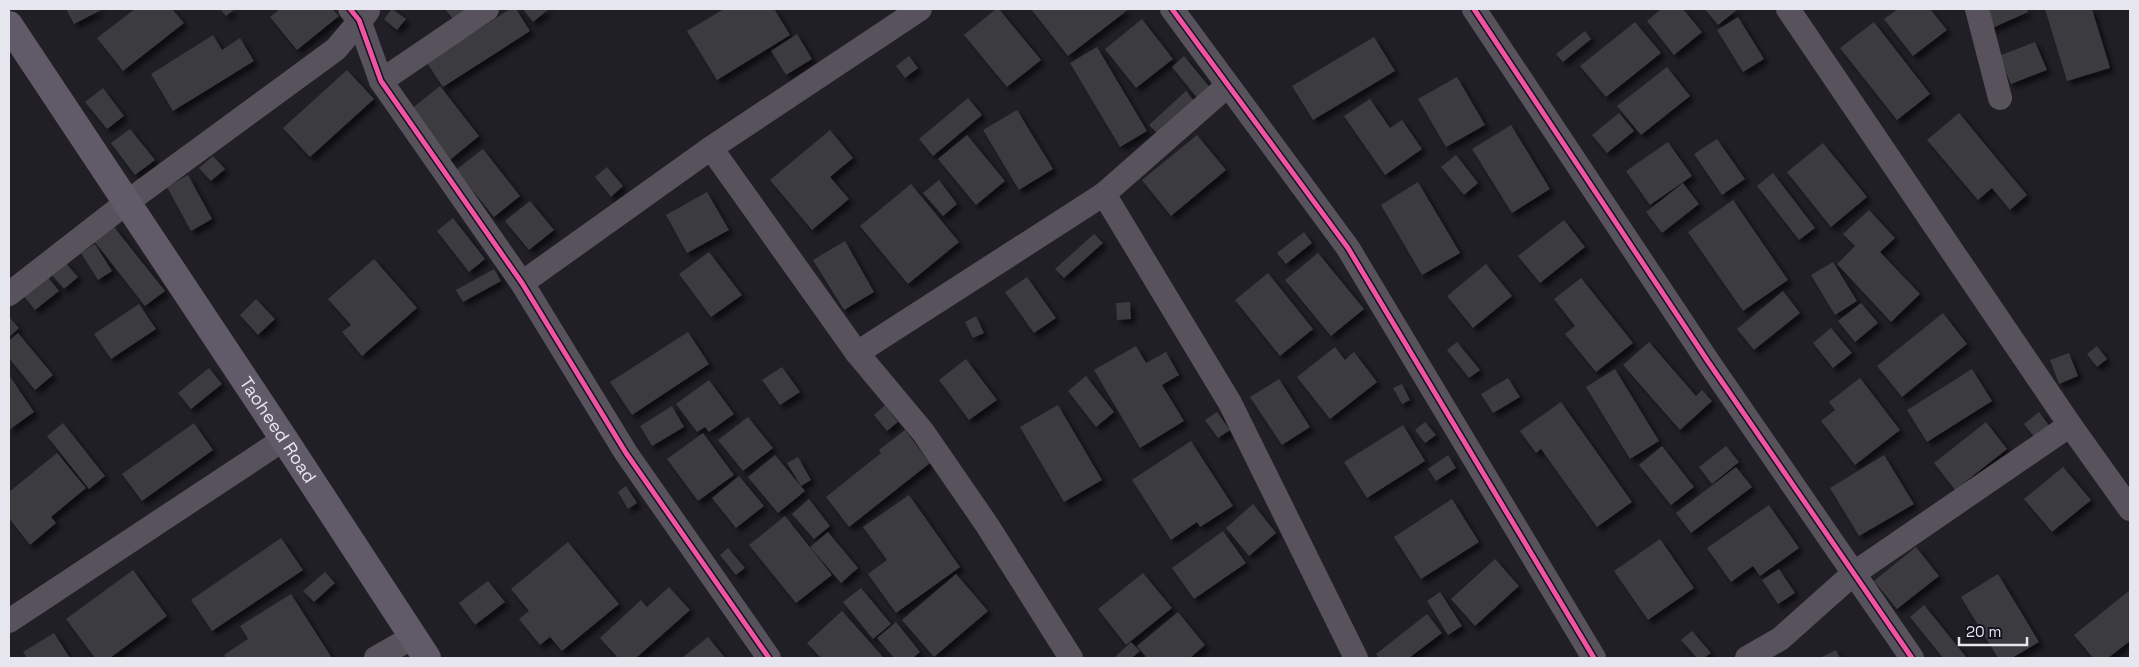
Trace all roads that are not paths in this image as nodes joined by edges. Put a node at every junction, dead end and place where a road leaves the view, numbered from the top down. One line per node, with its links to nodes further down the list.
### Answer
1 (487, 9): 9 (street)
2 (920, 9): 12 (street)
3 (1172, 9): 10 (street)
4 (1474, 9): 21 (street)
5 (1788, 9): 18 (street)
6 (1977, 9): 11 (street)
7 (360, 12): 9 (street); 14 (street)
8 (9, 25): 14 (main road, Taoheed Road)
9 (381, 81): 15 (street)
10 (1227, 86): 13 (street); 28 (street)
11 (2000, 98)
12 (711, 148): 15 (street); 17 (street)
13 (1104, 194): 17 (street); 27 (street)
14 (126, 204): 16 (street); 19 (main road, Taoheed Road)
15 (522, 283): 25 (street)
16 (9, 294)
17 (857, 353): 26 (street)
18 (2070, 425): 20 (street); 21 (street)
19 (284, 439): 22 (street); 23 (main road, Taoheed Road)
20 (2130, 509)
21 (1853, 574): 29 (street); 30 (street)
22 (9, 621)
23 (420, 648): 24 (street)
24 (376, 658)
25 (769, 658)
26 (1071, 658)
27 (1356, 658)
28 (1594, 658)
29 (1747, 658)
30 (1912, 658)

